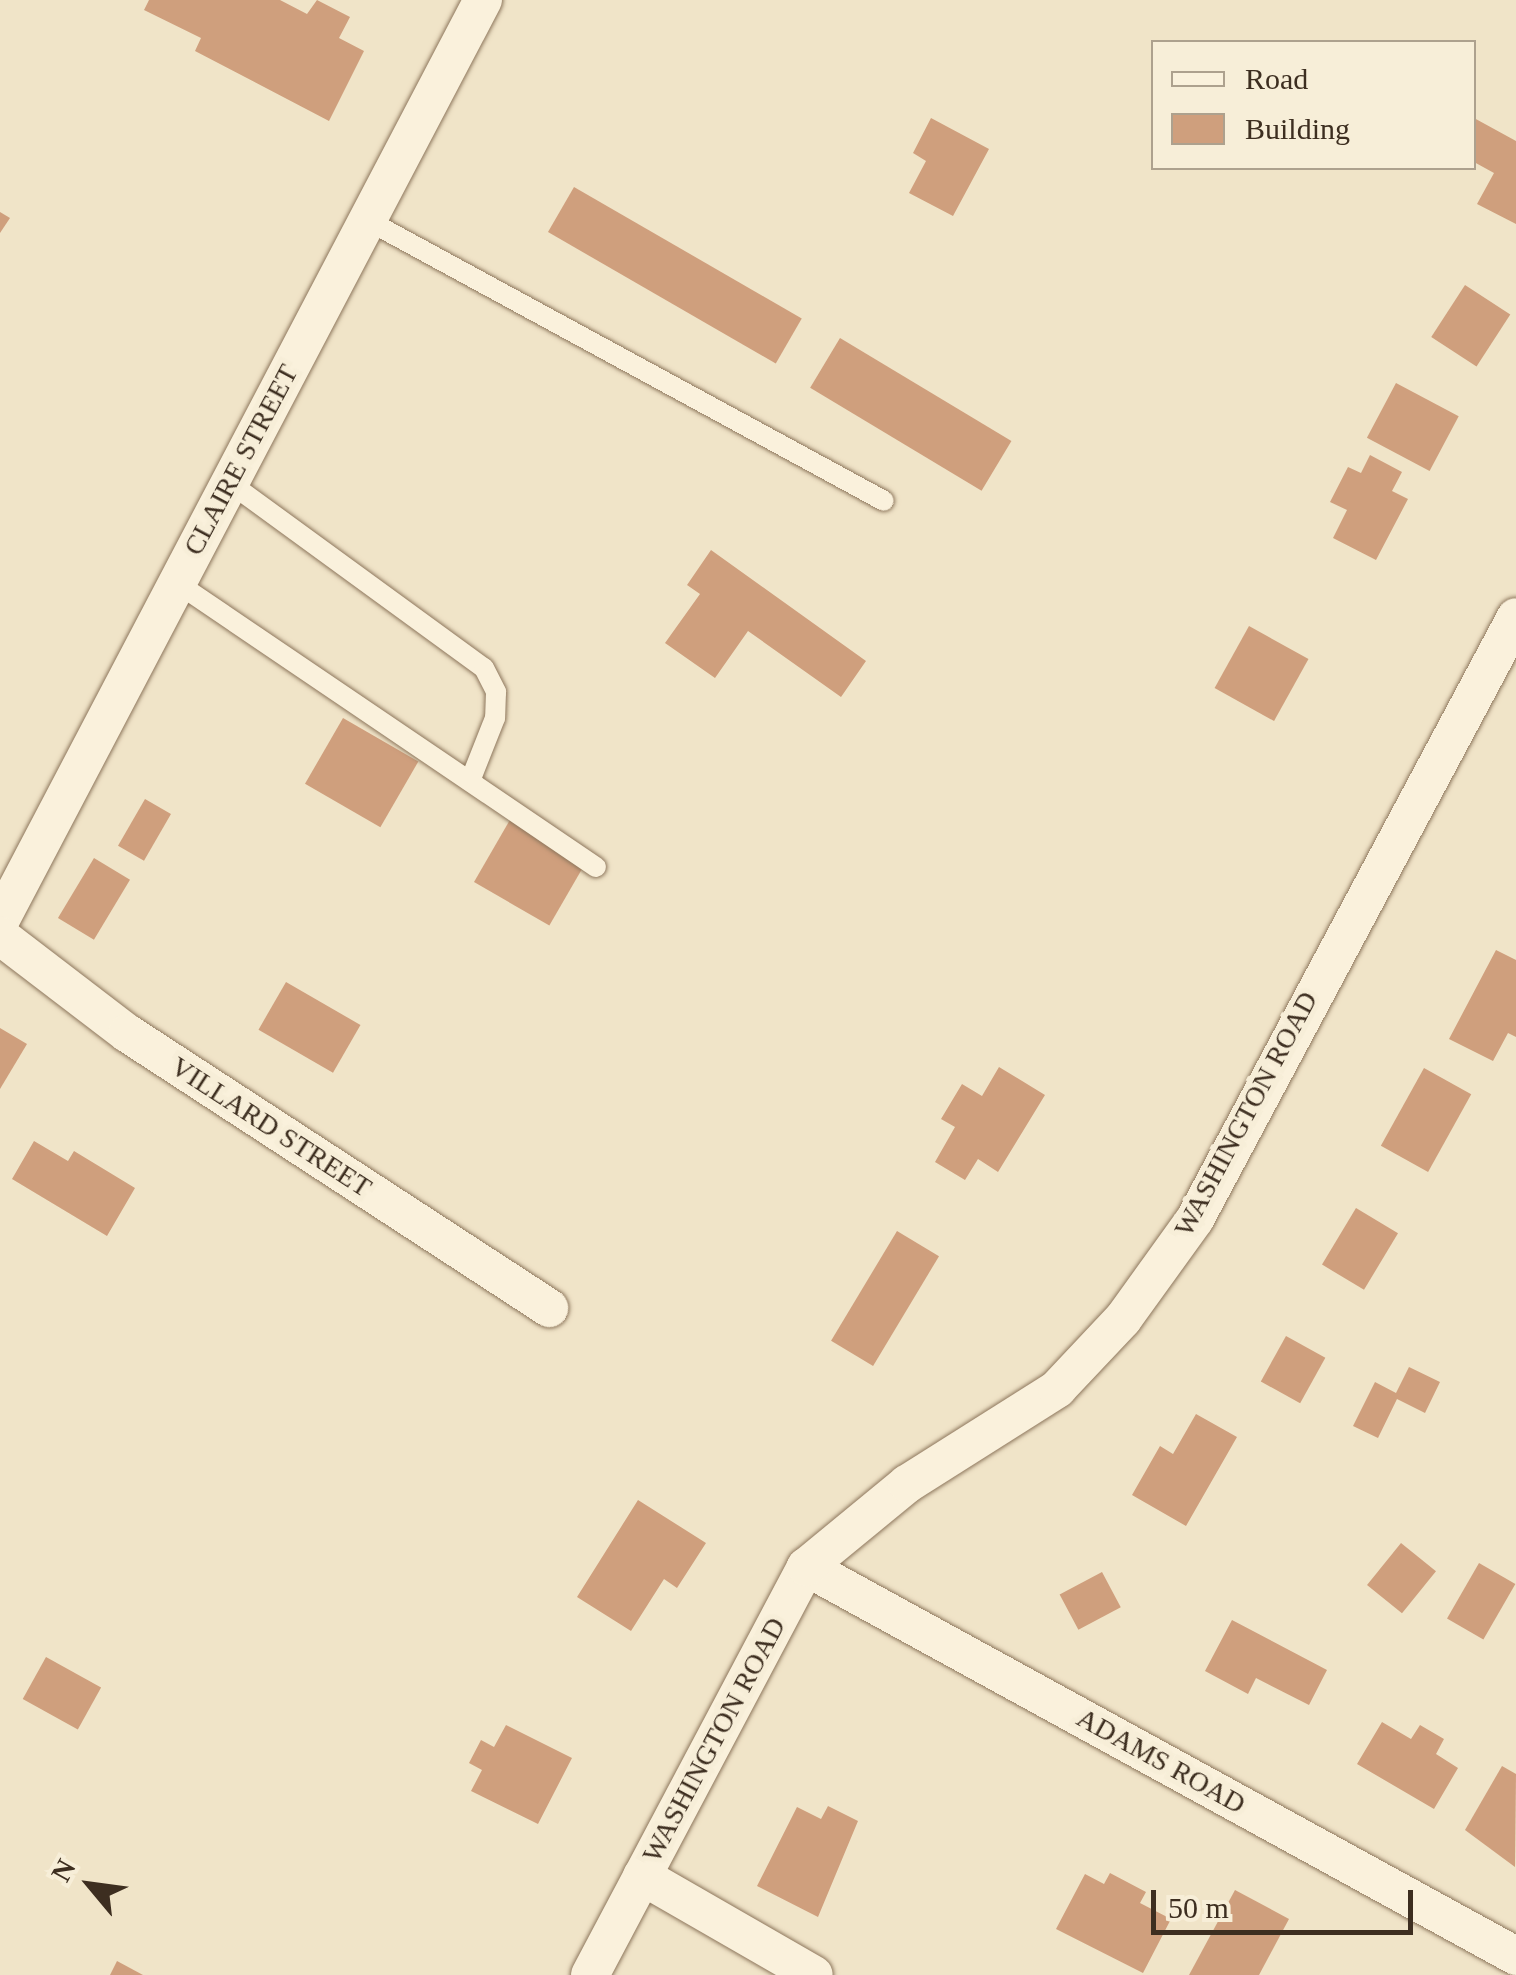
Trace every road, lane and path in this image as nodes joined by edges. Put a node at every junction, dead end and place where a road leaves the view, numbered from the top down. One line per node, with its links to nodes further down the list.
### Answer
1 (470, 5): 2 (street, CLAIRE STREET)
2 (367, 220): 3 (street, CLAIRE STREET); 4 (lane)
3 (230, 483): 5 (street, CLAIRE STREET); 7 (lane)
4 (884, 501)
5 (177, 582): 7 (lane); 9 (street, CLAIRE STREET)
6 (1516, 617): 12 (street, WASHINGTON ROAD)
7 (470, 781): 8 (lane)
8 (596, 866)
9 (0, 920)
10 (0, 936): 11 (street, VILLARD STREET)
11 (550, 1308)
12 (806, 1567): 13 (street, WASHINGTON ROAD); 14 (street, ADAMS ROAD)
13 (642, 1876): 15 (street, WASHINGTON ROAD); 16 (street)
14 (1516, 1956)
15 (590, 1975)
16 (814, 1975)

